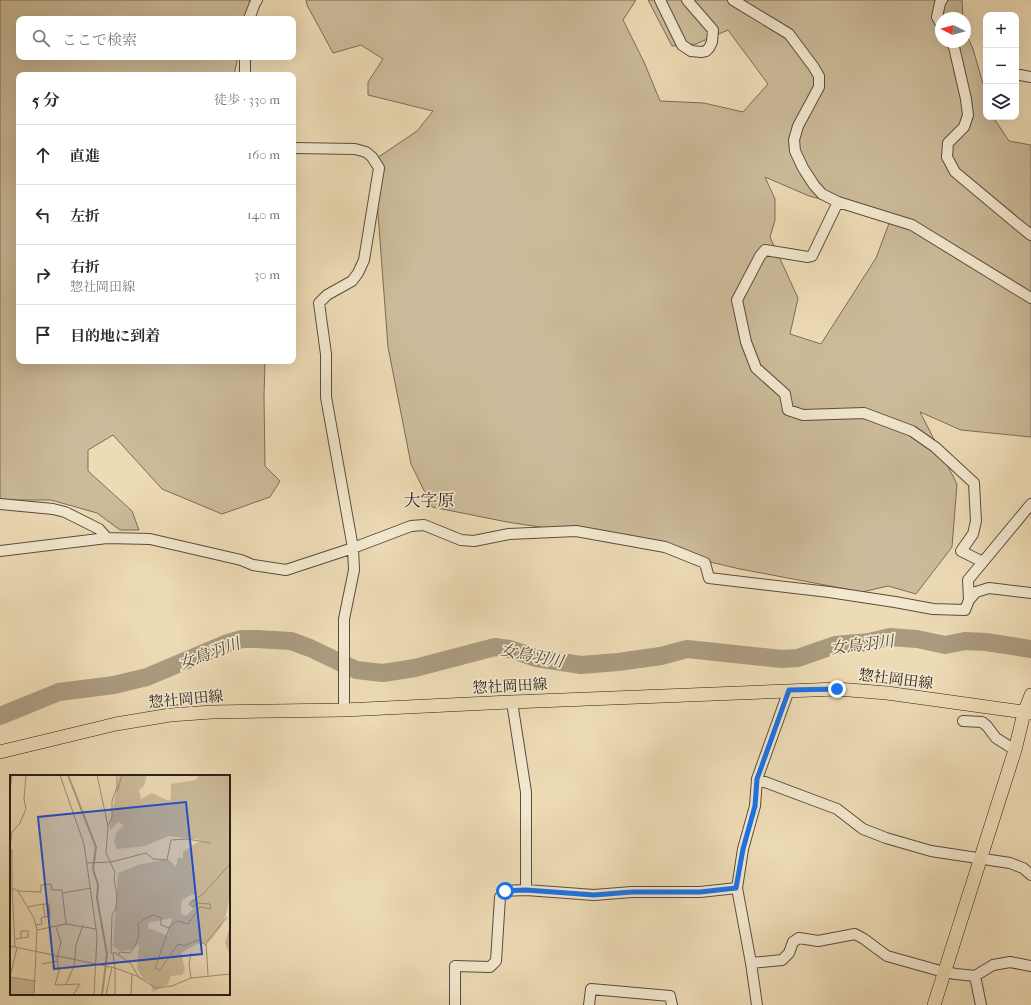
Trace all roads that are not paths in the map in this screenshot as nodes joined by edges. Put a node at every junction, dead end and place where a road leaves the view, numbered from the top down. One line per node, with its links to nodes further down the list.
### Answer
1 (258, 0): 7 (street)
2 (660, 0): 3 (street)
3 (687, 0)
4 (733, 0): 14 (street)
5 (942, 0): 6 (street)
6 (938, 12)
7 (250, 16)
8 (954, 48): 15 (street)
9 (245, 60): 10 (street)
10 (245, 72)
11 (1020, 75): 12 (street)
12 (1031, 77)
13 (296, 148): 20 (street)
14 (838, 202): 16 (street); 22 (street)
15 (1031, 235)
16 (1031, 298)
17 (0, 504): 19 (street)
18 (1031, 504): 22 (street)
19 (107, 538): 20 (street); 21 (street)
20 (354, 548): 24 (street); 28 (street)
21 (0, 552)
22 (983, 562): 24 (street)
23 (1031, 593): 24 (street)
24 (969, 600)
25 (789, 690): 27 (main road, 惣社岡田線); 29 (main road, 惣社岡田線); 33 (street)
26 (1031, 696): 29 (main road)
27 (512, 702): 28 (main road, 惣社岡田線); 37 (street)
28 (343, 705): 32 (main road, 惣社岡田線)
29 (1028, 713): 31 (main road)
30 (963, 720): 31 (street)
31 (1015, 750): 34 (main road)
32 (0, 752)
33 (757, 779): 34 (street); 36 (street)
34 (980, 859): 35 (street); 40 (main road)
35 (1031, 875)
36 (736, 888): 37 (street); 38 (street)
37 (526, 890): 42 (street)
38 (751, 963): 40 (street); 45 (street)
39 (1031, 966): 41 (street)
40 (944, 972): 41 (street); 46 (main road)
41 (975, 976): 47 (street)
42 (455, 1005)
43 (589, 1005): 44 (street)
44 (672, 1005)
45 (757, 1005)
46 (934, 1005)
47 (981, 1005)

